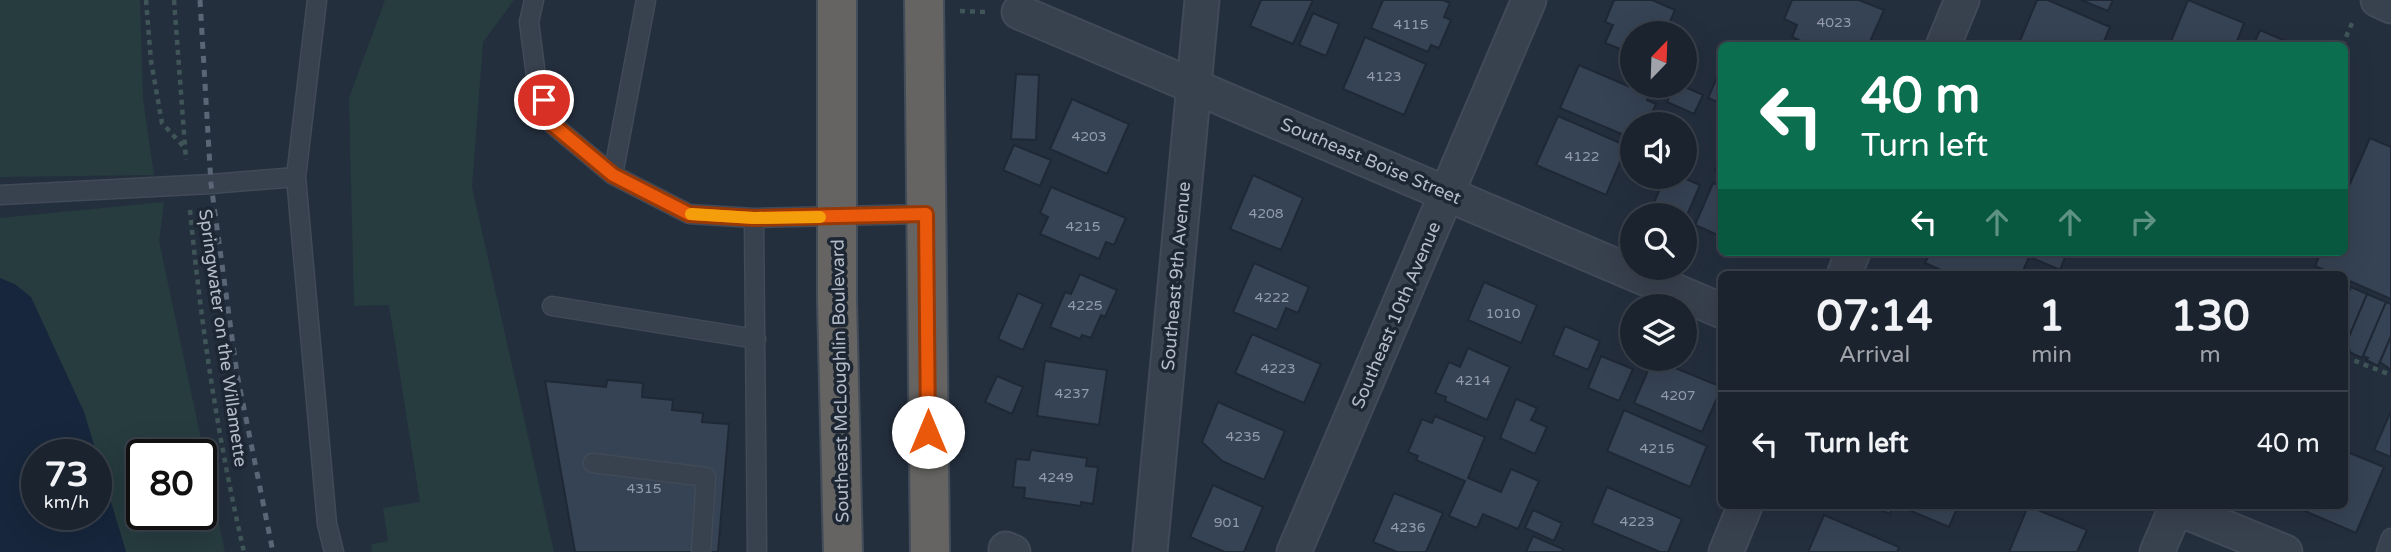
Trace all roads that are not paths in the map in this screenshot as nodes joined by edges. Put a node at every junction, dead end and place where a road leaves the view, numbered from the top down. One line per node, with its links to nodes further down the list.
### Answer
1 (317, 0): 15 (lane)
2 (534, 0): 14 (lane)
3 (646, 0): 14 (lane)
4 (837, 0): 19 (highway, Southeast McLoughlin Boulevard)
5 (1202, 0): 13 (street, Southeast 9th Avenue)
6 (1530, 0): 16 (street, Southeast 10th Avenue)
7 (1962, 0): 12 (street)
8 (2378, 0): 10 (street)
9 (924, 5): 18 (highway)
10 (2391, 6)
11 (1019, 12): 13 (street, Southeast Boise Street)
12 (1945, 42)
13 (1194, 86): 16 (street, Southeast Boise Street); 34 (street, Southeast 9th Avenue)
14 (613, 175): 20 (lane)
15 (296, 177): 17 (lane); 29 (lane)
16 (1448, 194): 22 (street, Southeast Boise Street); 35 (street, Southeast 10th Avenue)
17 (0, 195)
18 (926, 214): 19 (lane); 33 (highway)
19 (838, 216): 20 (lane); 32 (highway, Southeast McLoughlin Boulevard)
20 (754, 218): 23 (lane)
21 (552, 306): 23 (lane)
22 (1718, 309)
23 (756, 339): 31 (lane)
24 (593, 463): 30 (lane)
25 (1744, 509): 36 (street)
26 (2173, 509): 37 (street)
27 (2179, 509): 38 (street)
28 (2391, 538): 39 (lane)
29 (334, 552)
30 (701, 552)
31 (757, 552)
32 (843, 552)
33 (930, 552)
34 (1150, 552)
35 (1294, 552)
36 (1726, 552)
37 (2157, 552)
38 (2285, 552)
39 (2386, 552)

